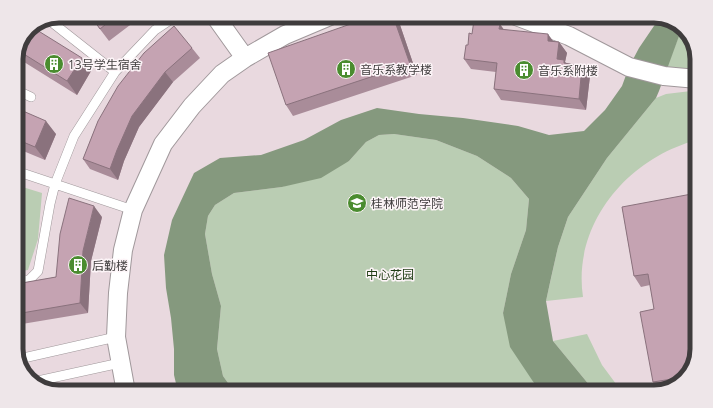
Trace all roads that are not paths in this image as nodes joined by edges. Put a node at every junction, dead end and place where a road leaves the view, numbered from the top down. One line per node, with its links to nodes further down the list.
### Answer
1 (53, 23): 7 (lane)
2 (166, 23): 7 (lane)
3 (220, 23): 6 (street)
4 (313, 23): 6 (street)
5 (535, 23): 8 (street)
6 (245, 58): 13 (street)
7 (115, 72): 12 (lane)
8 (690, 78)
9 (23, 94): 10 (lane)
10 (30, 97)
11 (23, 173): 12 (lane)
12 (55, 184): 13 (lane); 14 (lane)
13 (133, 210): 15 (street)
14 (23, 281)
15 (116, 337): 16 (lane); 17 (street)
16 (24, 358)
17 (120, 363): 18 (lane); 19 (street)
18 (41, 380)
19 (125, 385)

